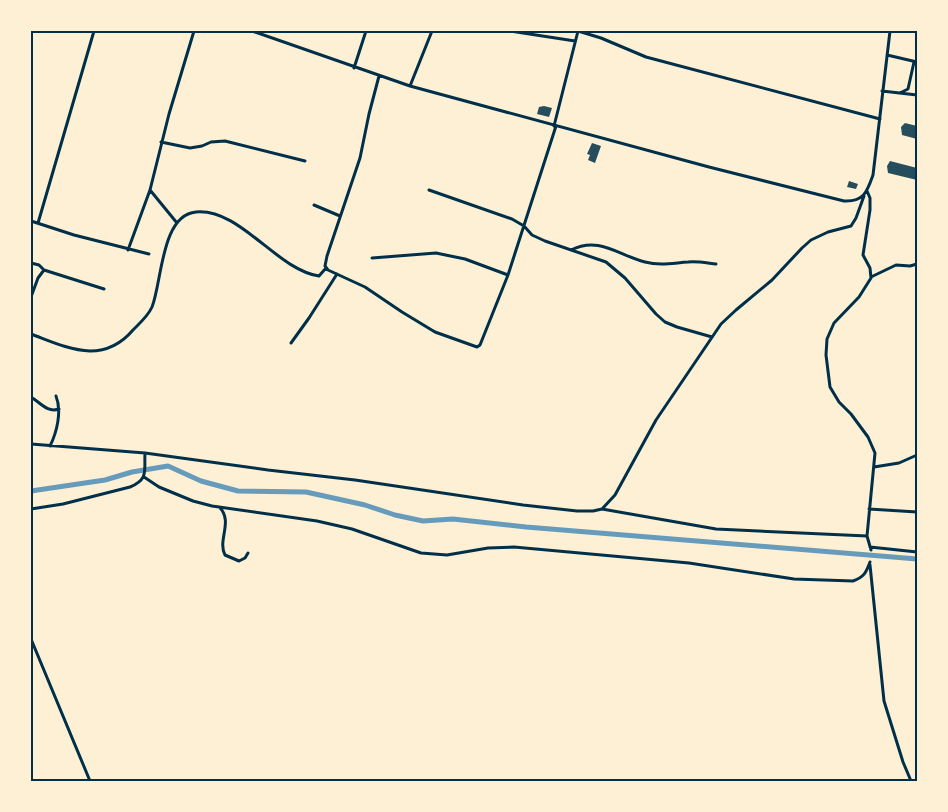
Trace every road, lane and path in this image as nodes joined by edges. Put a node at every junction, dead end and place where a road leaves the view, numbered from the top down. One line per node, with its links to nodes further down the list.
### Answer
1 (94, 31): 29 (street)
2 (194, 31): 20 (street)
3 (252, 31): 12 (street)
4 (366, 31): 12 (street)
5 (432, 31): 14 (street)
6 (510, 31): 9 (street)
7 (578, 31): 9 (street); 18 (street)
8 (890, 31): 10 (street)
9 (575, 41): 19 (street)
10 (887, 55): 11 (street); 15 (street)
11 (915, 62): 16 (street)
12 (354, 68): 13 (street)
13 (379, 76): 14 (street); 26 (street)
14 (410, 86): 19 (street)
15 (882, 91): 16 (street); 18 (street)
16 (900, 93): 17 (street)
17 (917, 95)
18 (880, 119): 24 (street)
19 (555, 126): 24 (street); 30 (street)
20 (161, 142): 21 (street); 22 (street)
21 (304, 161)
22 (150, 190): 28 (street); 31 (street)
23 (429, 190): 30 (street)
24 (866, 192): 42 (street); 46 (street)
25 (314, 206): 26 (street)
26 (340, 216): 38 (street)
27 (31, 222): 29 (street)
28 (178, 223): 38 (street); 45 (street)
29 (38, 224): 31 (street)
30 (524, 226): 32 (street); 41 (street)
31 (128, 250): 33 (street)
32 (570, 251): 36 (street); 46 (street)
33 (149, 254)
34 (372, 258): 41 (street)
35 (31, 263): 39 (street)
36 (716, 264)
37 (917, 264): 42 (street)
38 (326, 267): 40 (street)
39 (44, 270): 43 (street); 44 (street)
40 (337, 274): 41 (street); 47 (street)
41 (508, 275)
42 (871, 277): 55 (street)
43 (104, 288)
44 (31, 297)
45 (31, 334)
46 (712, 337): 59 (street)
47 (291, 343)
48 (56, 396): 50 (street)
49 (31, 397): 50 (street)
50 (59, 409): 52 (street)
51 (31, 444): 52 (street)
52 (50, 446): 53 (street)
53 (145, 452): 56 (street); 59 (street)
54 (917, 455): 55 (street)
55 (874, 467): 60 (street)
56 (144, 477): 57 (street); 58 (street)
57 (218, 507): 64 (street); 67 (street)
58 (31, 509)
59 (602, 509): 62 (street)
60 (869, 509): 61 (street); 62 (street)
61 (917, 512)
62 (867, 536): 63 (street)
63 (917, 552)
64 (248, 553)
65 (31, 639): 66 (street)
66 (90, 781)
67 (911, 781)

